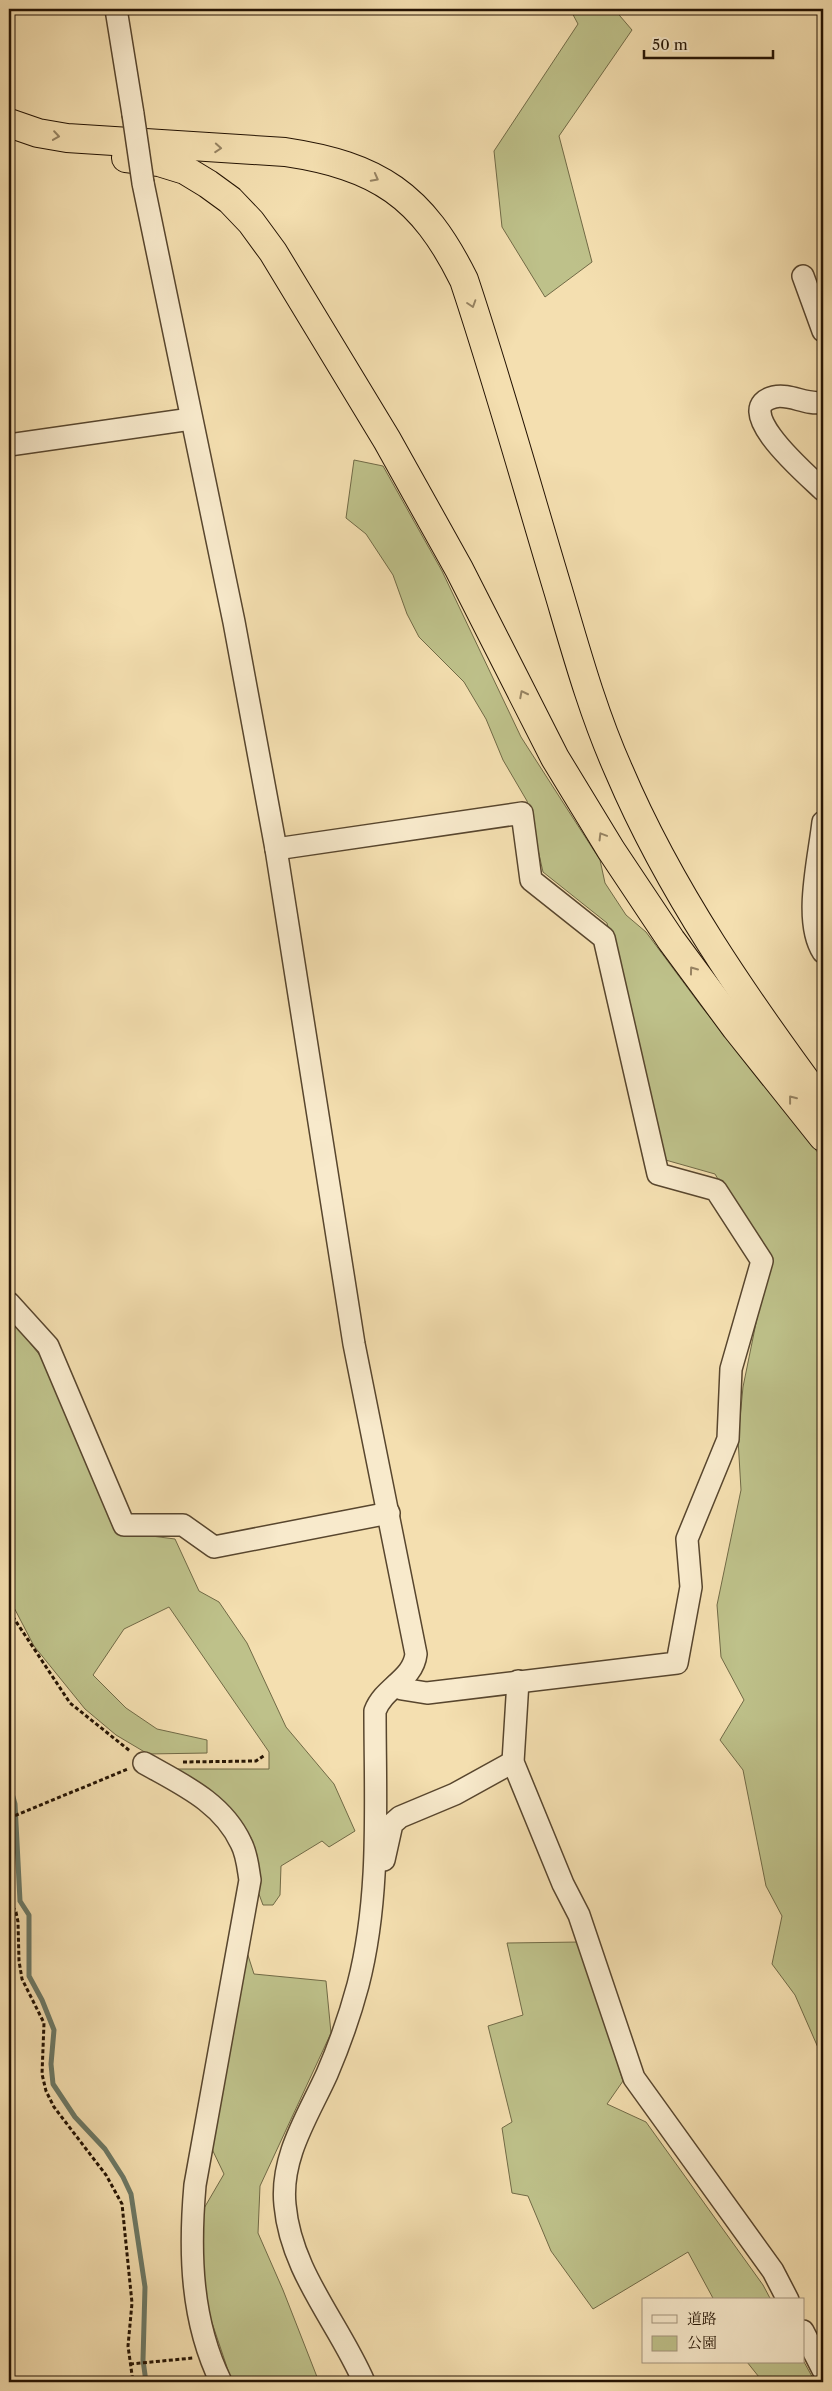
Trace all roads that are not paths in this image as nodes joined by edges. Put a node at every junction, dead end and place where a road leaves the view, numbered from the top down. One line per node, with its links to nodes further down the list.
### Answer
1 (116, 9): 7 (street, bridge)
2 (9, 124): 13 (highway, one-way to 13)
3 (9, 144): 14 (highway, one-way to 3)
4 (803, 276): 5 (street)
5 (823, 331)
6 (823, 402): 9 (street)
7 (191, 419): 8 (street); 11 (street)
8 (9, 445)
9 (823, 490)
10 (823, 822): 12 (street)
11 (276, 849): 16 (street); 17 (street)
12 (823, 952)
13 (823, 1104)
14 (823, 1136)
15 (9, 1303): 16 (street)
16 (389, 1513): 18 (street)
17 (518, 1682): 18 (street); 19 (street)
18 (396, 1684): 21 (street)
19 (513, 1762): 21 (street); 22 (street)
20 (144, 1763): 25 (street)
21 (375, 1871): 26 (street)
22 (787, 2298)
23 (804, 2332): 24 (street)
24 (823, 2370)
25 (221, 2382)
26 (364, 2382)

